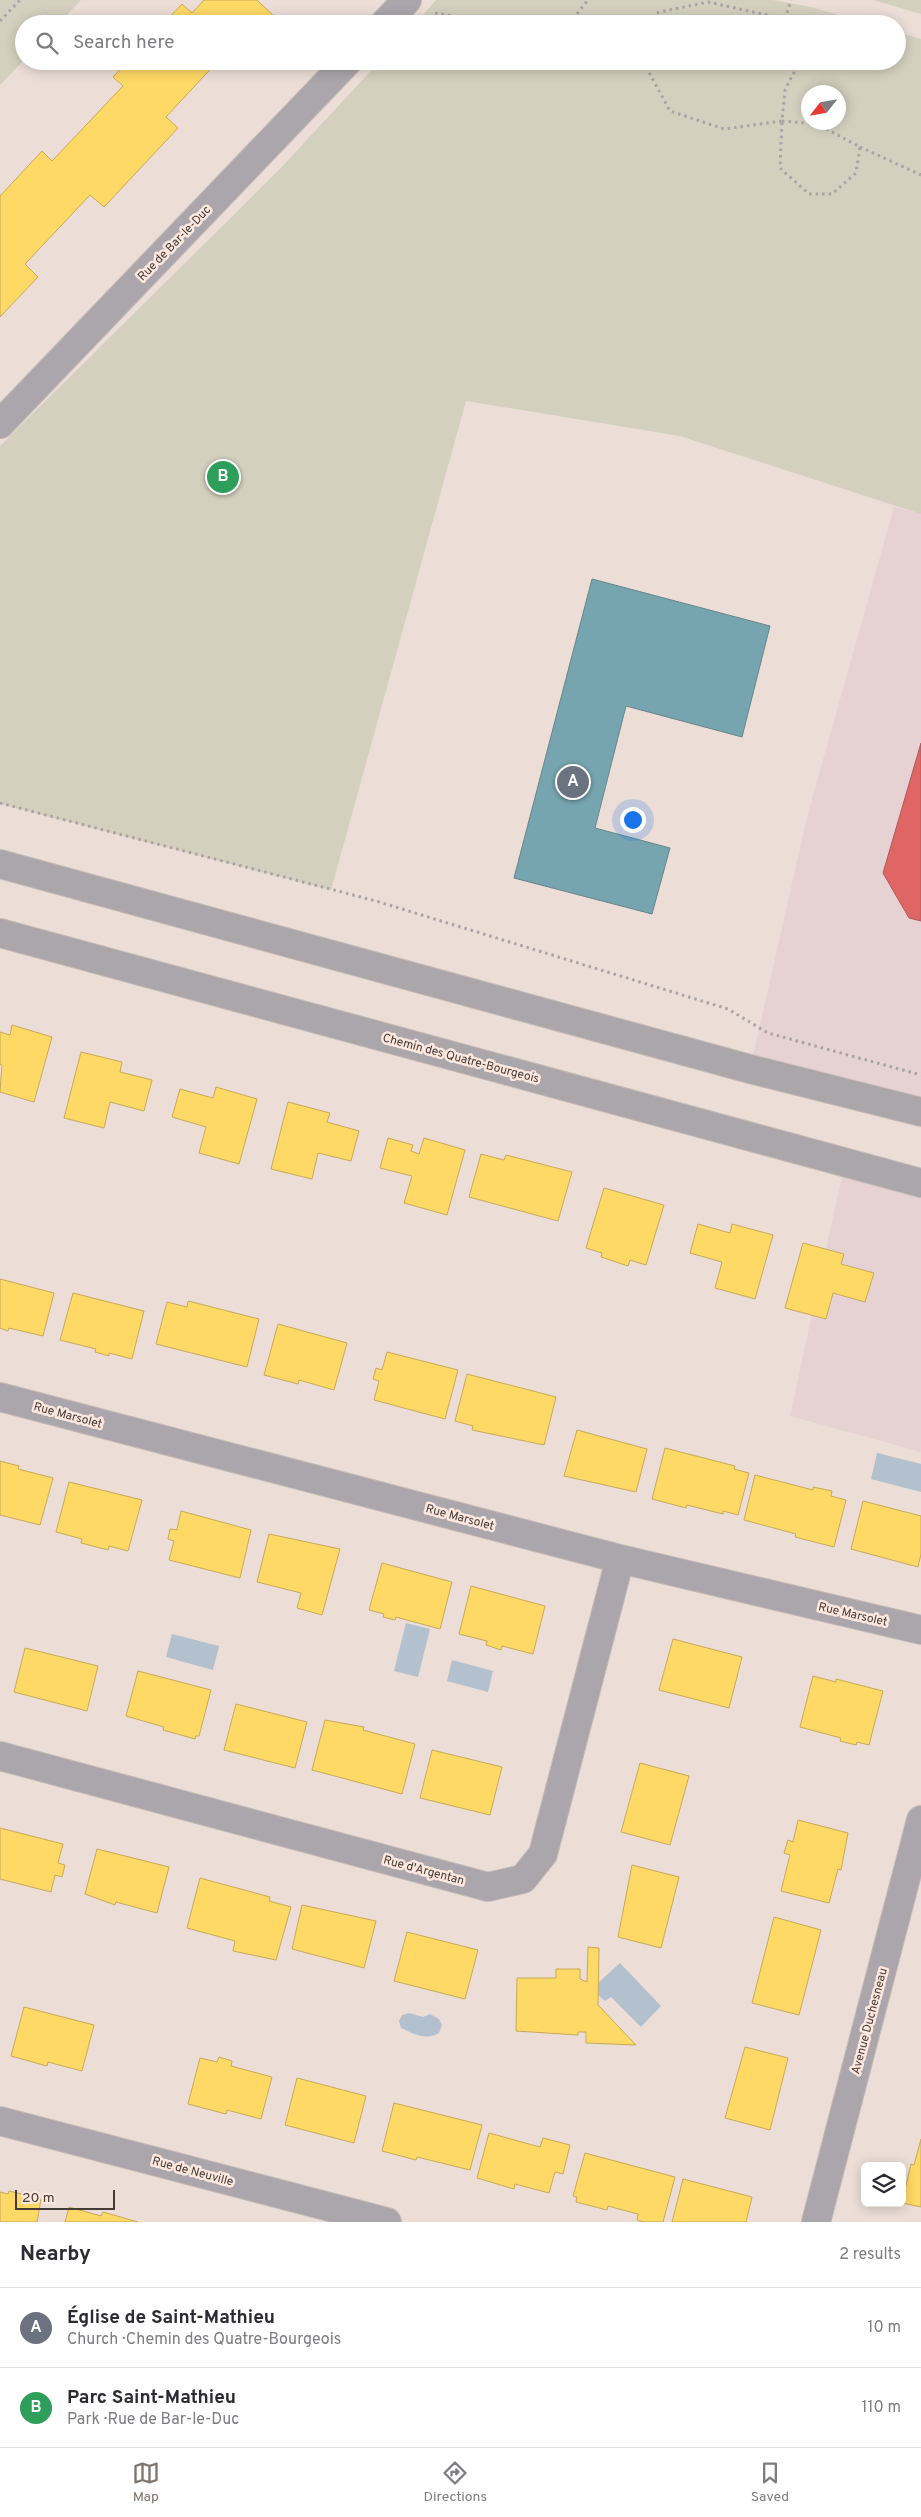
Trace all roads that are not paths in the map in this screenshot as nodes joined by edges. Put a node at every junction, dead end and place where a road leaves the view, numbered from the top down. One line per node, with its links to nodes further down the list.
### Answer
1 (339, 70): 2 (street, Rue de Bar-le-Duc)
2 (0, 424)
3 (0, 864): 5 (main road)
4 (0, 933): 6 (main road, Chemin des Quatre-Bourgeois)
5 (921, 1112)
6 (921, 1183)
7 (0, 1397): 8 (street, Rue Marsolet)
8 (620, 1558): 9 (street, Rue Marsolet); 10 (street, Rue d'Argentan)
9 (921, 1630)
10 (0, 1756)
11 (921, 1820): 14 (street, Avenue Duchesneau)
12 (0, 2121): 13 (street, Rue de Neuville)
13 (387, 2222)
14 (816, 2222)

